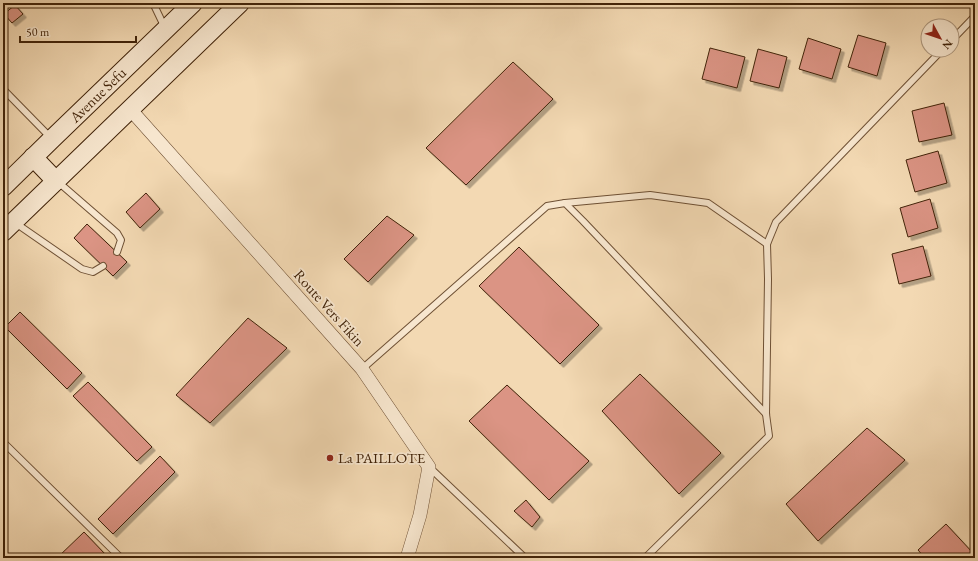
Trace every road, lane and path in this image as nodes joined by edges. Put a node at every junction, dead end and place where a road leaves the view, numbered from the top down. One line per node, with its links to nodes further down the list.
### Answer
1 (153, 3): 5 (lane)
2 (193, 3): 5 (main road, Avenue Sefu)
3 (240, 3): 9 (main road)
4 (975, 16): 6 (lane)
5 (165, 29): 10 (main road, Avenue Sefu)
6 (960, 32)
7 (934, 58): 16 (lane)
8 (3, 89): 10 (lane)
9 (130, 109): 12 (main road); 19 (street, Route Vers Fikin)
10 (52, 139): 11 (main road, Avenue Sefu)
11 (33, 157): 12 (main road); 13 (main road, Avenue Sefu)
12 (56, 181): 15 (main road); 17 (lane)
13 (3, 187)
14 (565, 203): 16 (lane); 19 (lane); 20 (lane)
15 (8, 227): 18 (lane)
16 (767, 244): 20 (lane)
17 (117, 252)
18 (103, 266)
19 (362, 369): 22 (street, Route Vers Fikin)
20 (766, 414): 26 (lane)
21 (3, 442): 23 (lane)
22 (429, 467): 24 (street); 25 (lane)
23 (121, 558)
24 (408, 558)
25 (525, 558)
26 (645, 558)

